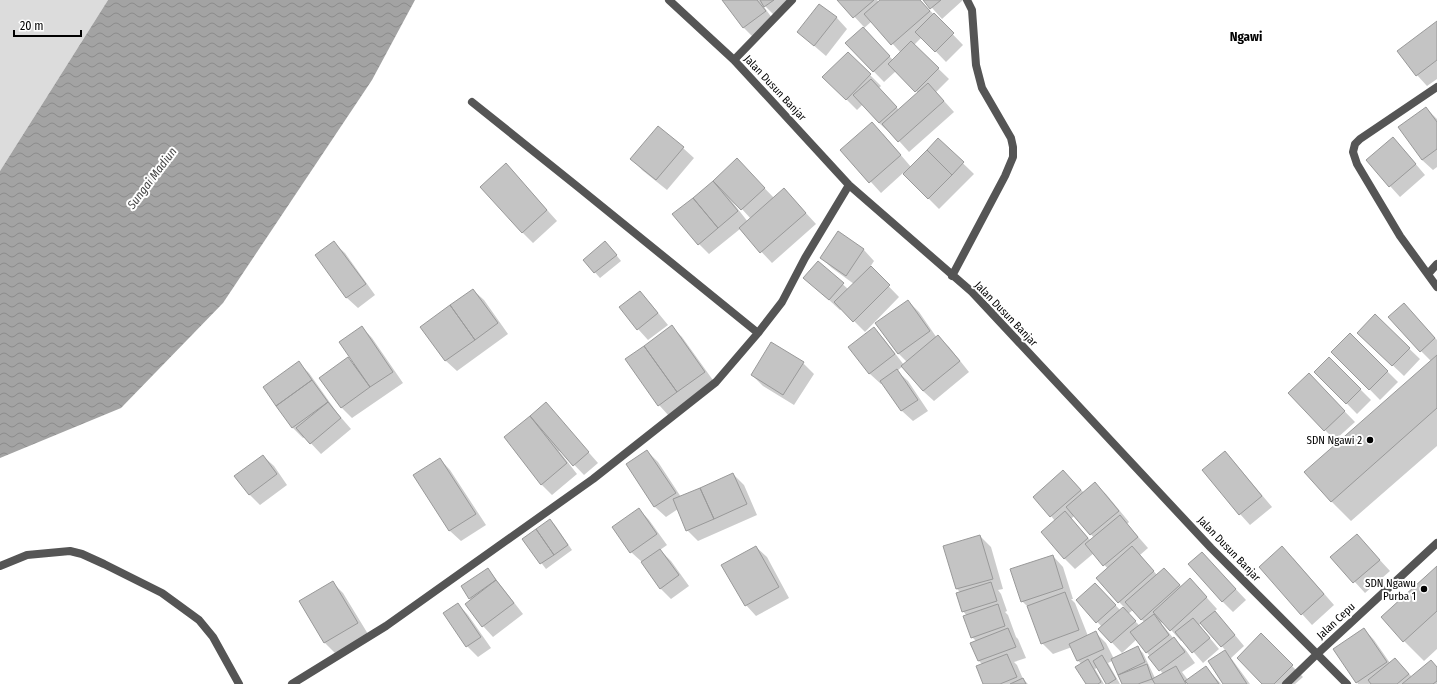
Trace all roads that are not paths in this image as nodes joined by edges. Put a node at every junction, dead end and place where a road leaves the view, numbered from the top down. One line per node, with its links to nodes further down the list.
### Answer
1 (670, 0): 4 (street, Jalan Dusun Banjar)
2 (792, 0): 4 (street)
3 (967, 0): 10 (street)
4 (734, 60): 7 (street, Jalan Dusun Banjar)
5 (1437, 87): 9 (street)
6 (472, 102): 12 (street)
7 (849, 185): 10 (street, Jalan Dusun Banjar); 12 (street)
8 (1437, 264): 9 (street)
9 (1428, 274): 11 (street)
10 (952, 276): 15 (street, Jalan Dusun Banjar)
11 (1437, 287)
12 (758, 333): 17 (street)
13 (1437, 543): 15 (street, Jalan Cepu)
14 (0, 566): 16 (street)
15 (1317, 654): 18 (street, Jalan Cepu); 19 (street, Jalan Dusun Banjar)
16 (239, 684)
17 (292, 684)
18 (1286, 684)
19 (1347, 684)

